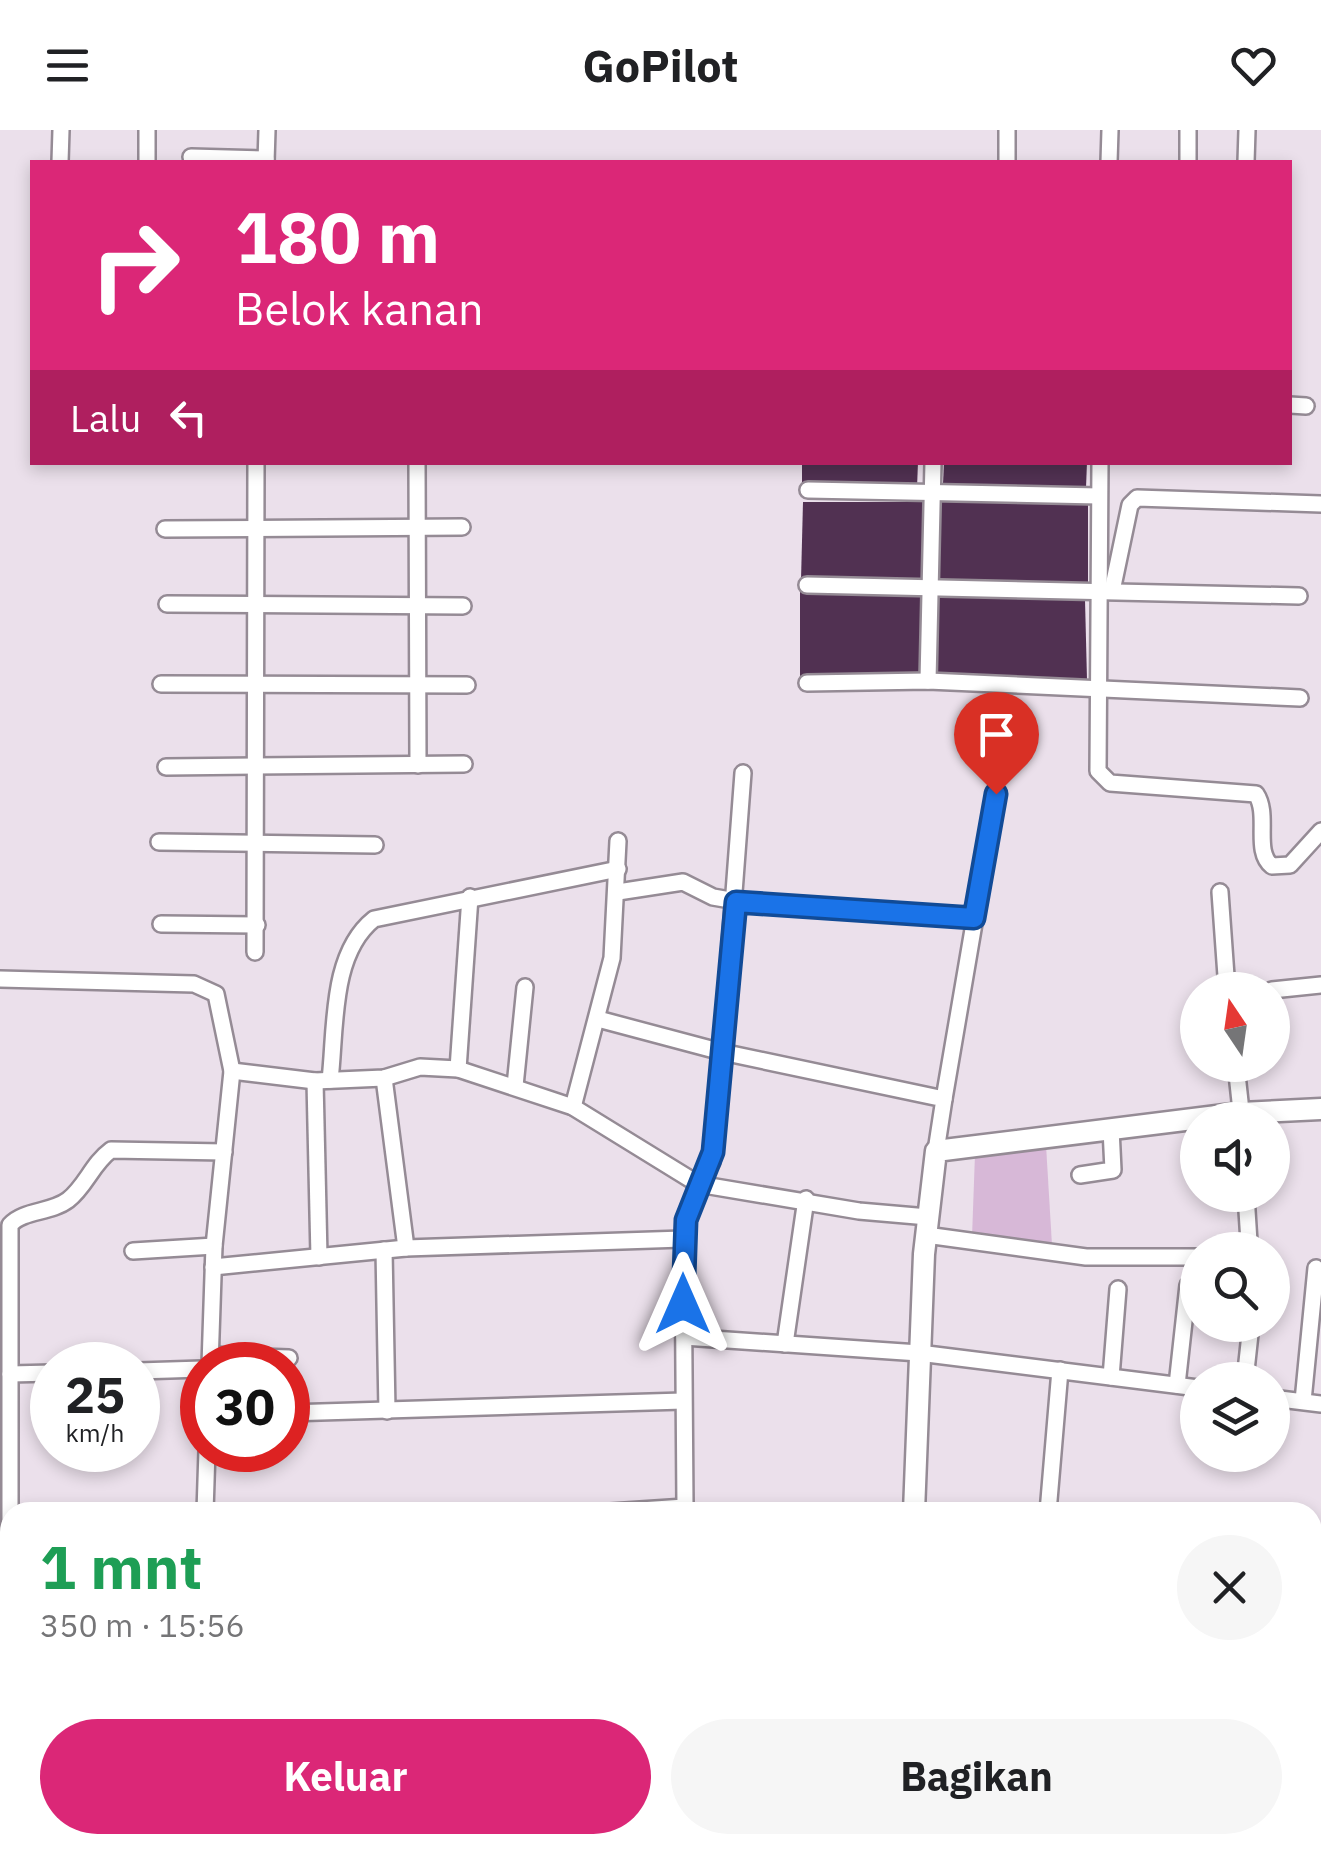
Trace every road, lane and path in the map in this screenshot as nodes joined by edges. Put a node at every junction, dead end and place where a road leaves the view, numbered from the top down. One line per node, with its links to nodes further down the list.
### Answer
1 (61, 130): 9 (street)
2 (147, 130): 10 (street)
3 (266, 130): 12 (street)
4 (1007, 130): 13 (street)
5 (1110, 130): 14 (street)
6 (1188, 130): 15 (street)
7 (1247, 130): 16 (street)
8 (191, 157): 11 (street)
9 (60, 160)
10 (147, 160)
11 (247, 160)
12 (266, 160)
13 (1007, 160)
14 (1109, 160)
15 (1188, 160)
16 (1246, 160)
17 (256, 465): 25 (street)
18 (417, 465): 26 (street)
19 (933, 465): 22 (street)
20 (1100, 465): 23 (street)
21 (808, 490): 22 (street)
22 (934, 492): 23 (street); 30 (street)
23 (1099, 496): 31 (street)
24 (1321, 504): 31 (street)
25 (255, 526): 26 (street); 28 (street); 34 (street)
26 (417, 527): 27 (street); 35 (street)
27 (462, 527)
28 (165, 529)
29 (807, 584): 30 (street)
30 (931, 588): 31 (street); 37 (street)
31 (1104, 592): 32 (street); 43 (street)
32 (1299, 596)
33 (167, 604): 34 (street)
34 (256, 606): 35 (street); 40 (street)
35 (418, 606): 36 (street); 41 (street)
36 (463, 606)
37 (928, 681): 38 (street); 43 (street)
38 (807, 683)
39 (161, 684): 40 (street)
40 (257, 686): 41 (street); 48 (street)
41 (418, 686): 42 (street); 46 (street)
42 (467, 686)
43 (1097, 686): 44 (street); 51 (street)
44 (1300, 698)
45 (464, 764): 46 (street)
46 (418, 765): 48 (street)
47 (166, 766): 48 (street)
48 (256, 766): 54 (street)
49 (743, 773): 60 (street)
50 (996, 794): 61 (street)
51 (1321, 830)
52 (618, 841): 56 (street)
53 (160, 842): 54 (street)
54 (256, 843): 55 (street); 63 (street)
55 (375, 845)
56 (618, 869): 57 (street); 59 (street)
57 (618, 892): 60 (street); 70 (street)
58 (1220, 892): 65 (street)
59 (470, 897): 73 (street); 75 (street)
60 (736, 902): 61 (street); 71 (street)
61 (974, 918): 77 (street)
62 (160, 924): 63 (street)
63 (257, 925): 64 (street)
64 (255, 952)
65 (1227, 972)
66 (0, 978): 72 (street)
67 (1321, 985): 69 (street)
68 (526, 987): 76 (street)
69 (1290, 988)
70 (598, 1018): 71 (street); 78 (street)
71 (722, 1052): 77 (street); 86 (street)
72 (230, 1059): 75 (street); 84 (street)
73 (458, 1070): 74 (street); 76 (street)
74 (384, 1078): 75 (street); 92 (street)
75 (322, 1080): 95 (street)
76 (515, 1086): 78 (street)
77 (944, 1099): 83 (street)
78 (573, 1108): 86 (street)
79 (1321, 1109): 80 (street)
80 (1290, 1112)
81 (1180, 1122): 82 (street)
82 (1111, 1129): 83 (street); 85 (street)
83 (936, 1151): 88 (street)
84 (224, 1152): 90 (street); 91 (street)
85 (1080, 1174)
86 (698, 1184): 87 (street); 89 (street)
87 (806, 1199): 88 (street); 104 (street)
88 (927, 1226): 96 (street); 105 (street)
89 (683, 1239): 92 (street); 101 (street)
90 (4, 1242): 100 (street)
91 (214, 1246): 93 (street); 97 (street)
92 (406, 1248): 94 (street)
93 (133, 1250)
94 (384, 1250): 95 (street); 116 (street)
95 (318, 1256): 97 (street)
96 (1180, 1257)
97 (213, 1267): 102 (street)
98 (1316, 1268): 114 (street)
99 (1118, 1290): 109 (street)
100 (6, 1326): 107 (street)
101 (684, 1337): 104 (street); 113 (street)
102 (209, 1342)
103 (1182, 1342): 110 (street)
104 (785, 1344): 105 (street)
105 (919, 1352): 106 (street); 122 (street)
106 (1060, 1370): 109 (street); 123 (street)
107 (10, 1374): 108 (street); 119 (street)
108 (30, 1374)
109 (1111, 1377): 110 (street)
110 (1177, 1385): 111 (street)
111 (1180, 1385)
112 (1290, 1400): 114 (street)
113 (683, 1401): 116 (street); 121 (street)
114 (1302, 1402): 115 (street)
115 (1321, 1404)
116 (387, 1411): 117 (street)
117 (310, 1413)
118 (206, 1472): 120 (street)
119 (10, 1502)
120 (204, 1502)
121 (685, 1502)
122 (914, 1502)
123 (1049, 1502)

